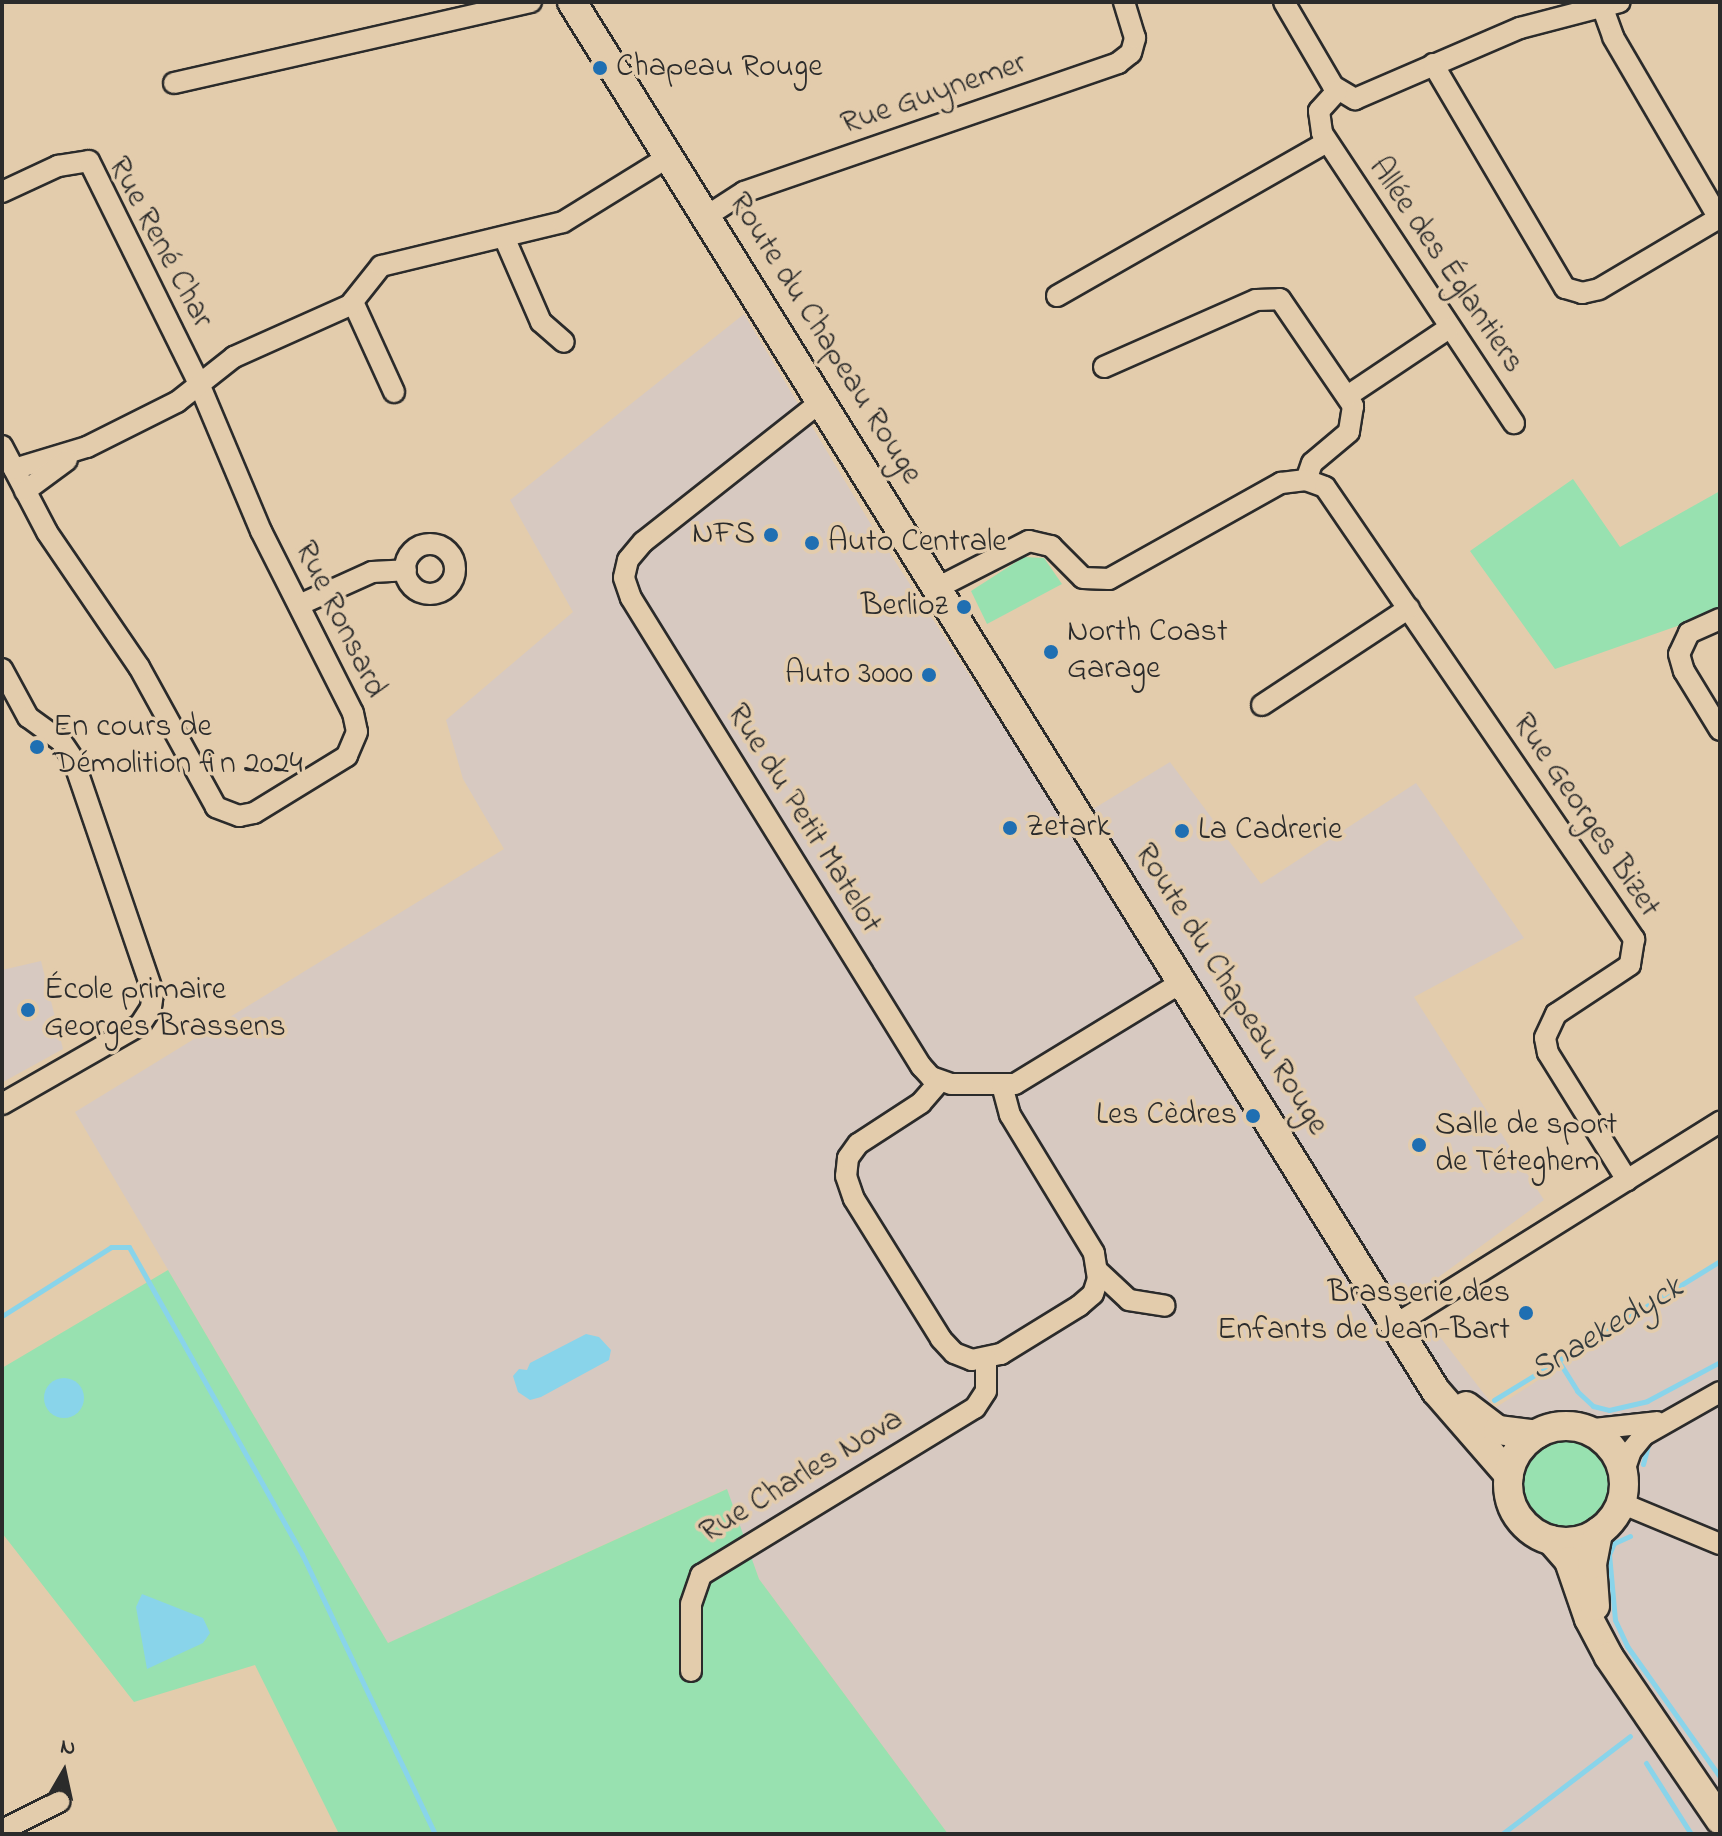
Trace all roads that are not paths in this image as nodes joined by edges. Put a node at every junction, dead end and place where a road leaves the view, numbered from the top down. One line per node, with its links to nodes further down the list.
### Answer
1 (572, 2): 10 (street, Route du Chapeau Rouge)
2 (1124, 2): 12 (street, Rue Guynemer)
3 (1284, 2): 8 (street)
4 (519, 3): 7 (street)
5 (1611, 4): 6 (street); 13 (street)
6 (1433, 64): 8 (street); 13 (street)
7 (174, 83)
8 (1337, 91): 9 (street, Allée des Églantiers)
9 (1327, 142): 15 (street, Allée des Églantiers); 17 (street, Allée des Églantiers)
10 (670, 156): 12 (street, Route du Chapeau Rouge); 14 (street)
11 (2, 192): 20 (street, Rue René Char)
12 (707, 216): 23 (street, Route du Chapeau Rouge)
13 (1720, 219)
14 (504, 237): 16 (street); 18 (street)
15 (1057, 296)
16 (353, 302): 20 (street); 21 (street)
17 (1449, 328): 22 (street); 24 (street, Allée des Églantiers)
18 (564, 342)
19 (1104, 367): 22 (street)
20 (200, 386): 26 (street); 32 (street, Rue Ronsard)
21 (394, 392)
22 (1349, 395): 28 (street)
23 (823, 400): 31 (street, Route du Chapeau Rouge); 39 (street, Rue du Petit Matelot)
24 (1514, 423)
25 (2, 446): 27 (street, Rue Ronsard)
26 (87, 447): 27 (street); 29 (street)
27 (14, 469): 29 (street, Rue Ronsard)
28 (1306, 480): 31 (street); 33 (street, Rue Georges Bizet)
29 (25, 491): 32 (street, Rue Ronsard)
30 (406, 570): 32 (street)
31 (939, 587): 38 (street, Route du Chapeau Rouge)
32 (299, 605)
33 (1409, 608): 36 (street); 43 (street, Rue Georges Bizet)
34 (1720, 619): 37 (street)
35 (2, 669): 41 (street)
36 (1262, 705)
37 (1720, 730)
38 (1184, 981): 40 (street); 46 (street, Route du Chapeau Rouge)
39 (940, 1081): 40 (street); 47 (street)
40 (1002, 1086): 44 (street)
41 (2, 1104)
42 (1720, 1122): 43 (street)
43 (1627, 1180): 46 (street)
44 (1099, 1272): 45 (street); 47 (street)
45 (1165, 1306)
46 (1398, 1323): 51 (street, Route du Chapeau Rouge); 53 (street, Route du Chapeau Rouge)
47 (986, 1359): 59 (street, Rue Charles Nova)
48 (1720, 1392): 49 (street)
49 (1672, 1417): 50 (street); 52 (street)
50 (1585, 1430): 51 (street); 52 (street)
51 (1536, 1435): 53 (street)
52 (1623, 1474): 54 (street)
53 (1509, 1475): 56 (street)
54 (1621, 1503): 55 (street); 57 (street)
55 (1598, 1532): 56 (street); 58 (street)
56 (1551, 1540): 58 (street)
57 (1720, 1544)
58 (1609, 1657): 61 (street)
59 (691, 1671)
60 (59, 1802): 62 (street)
61 (1720, 1820)
62 (2, 1830)

